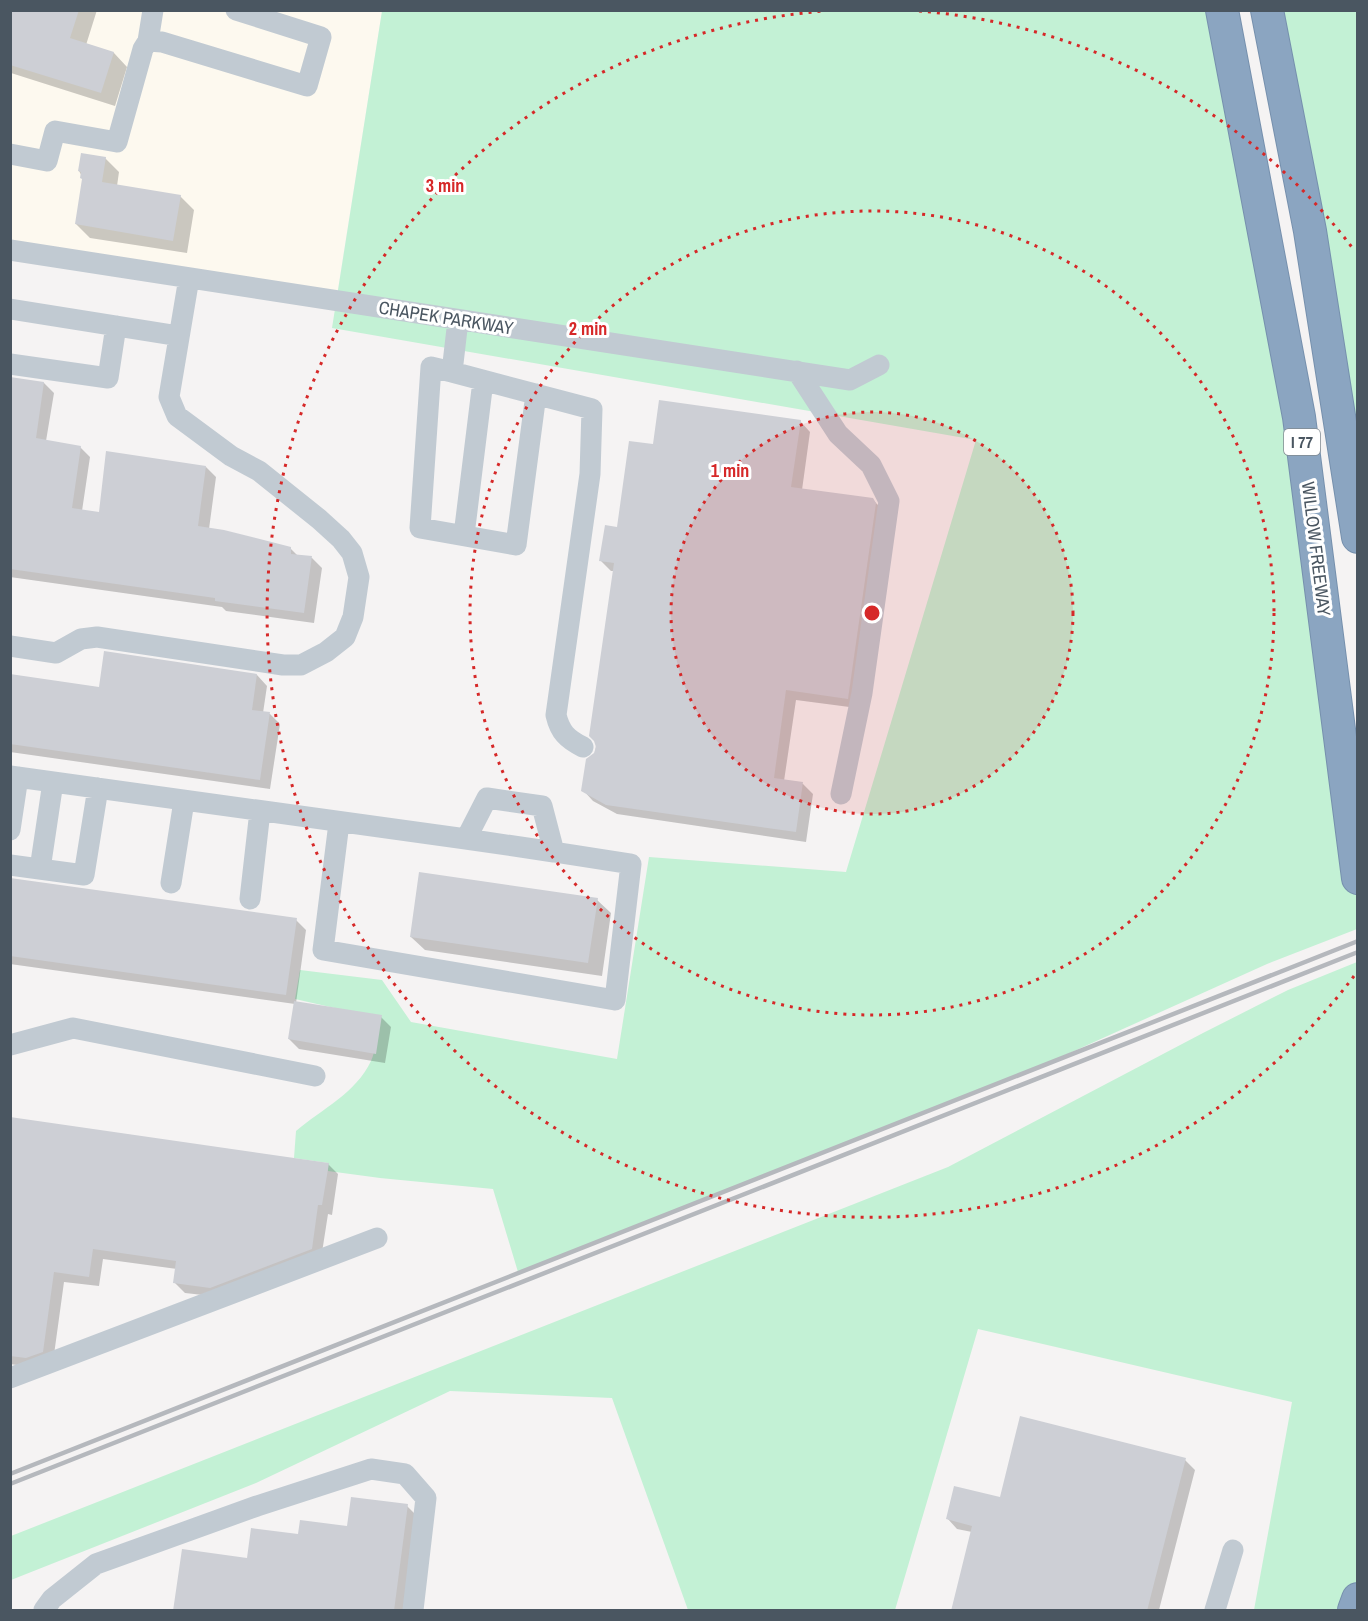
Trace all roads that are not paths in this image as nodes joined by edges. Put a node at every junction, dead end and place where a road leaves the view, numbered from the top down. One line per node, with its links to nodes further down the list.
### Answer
1 (153, 10): 5 (street)
2 (236, 10): 5 (street)
3 (1222, 10): 35 (highway, WILLOW FREEWAY / I 77)
4 (1267, 10): 20 (highway, I 77)
5 (148, 41): 6 (street)
6 (10, 154)
7 (10, 250): 8 (street, CHAPEK PARKWAY)
8 (189, 278): 10 (street, CHAPEK PARKWAY); 12 (street)
9 (10, 309): 11 (street)
10 (458, 320): 15 (street); 16 (street, CHAPEK PARKWAY)
11 (116, 326): 12 (street); 13 (street)
12 (179, 336): 21 (street)
13 (10, 364)
14 (879, 365): 16 (street, CHAPEK PARKWAY)
15 (452, 372): 17 (street); 19 (street)
16 (797, 372): 26 (street)
17 (483, 381): 18 (street); 19 (street)
18 (536, 394): 19 (street); 22 (street)
19 (464, 535)
20 (1358, 537)
21 (10, 646)
22 (583, 747)
23 (14, 776): 24 (street); 30 (street)
24 (53, 782): 25 (street); 34 (street)
25 (98, 788): 27 (street); 34 (street)
26 (841, 794)
27 (184, 801): 28 (street); 36 (street)
28 (260, 811): 29 (street); 37 (street)
29 (339, 823): 31 (street); 32 (street)
30 (10, 830)
31 (466, 839): 32 (street); 32 (street)
32 (554, 852)
33 (10, 865): 34 (street)
34 (40, 869)
35 (1358, 878)
36 (171, 883)
37 (250, 899)
38 (10, 1045): 39 (street)
39 (315, 1076)
40 (377, 1238): 41 (street)
41 (15, 1374)
42 (1233, 1550): 47 (street)
43 (1358, 1599): 44 (highway)
44 (1356, 1610)
45 (44, 1611): 46 (street)
46 (413, 1611)
47 (1215, 1611)

